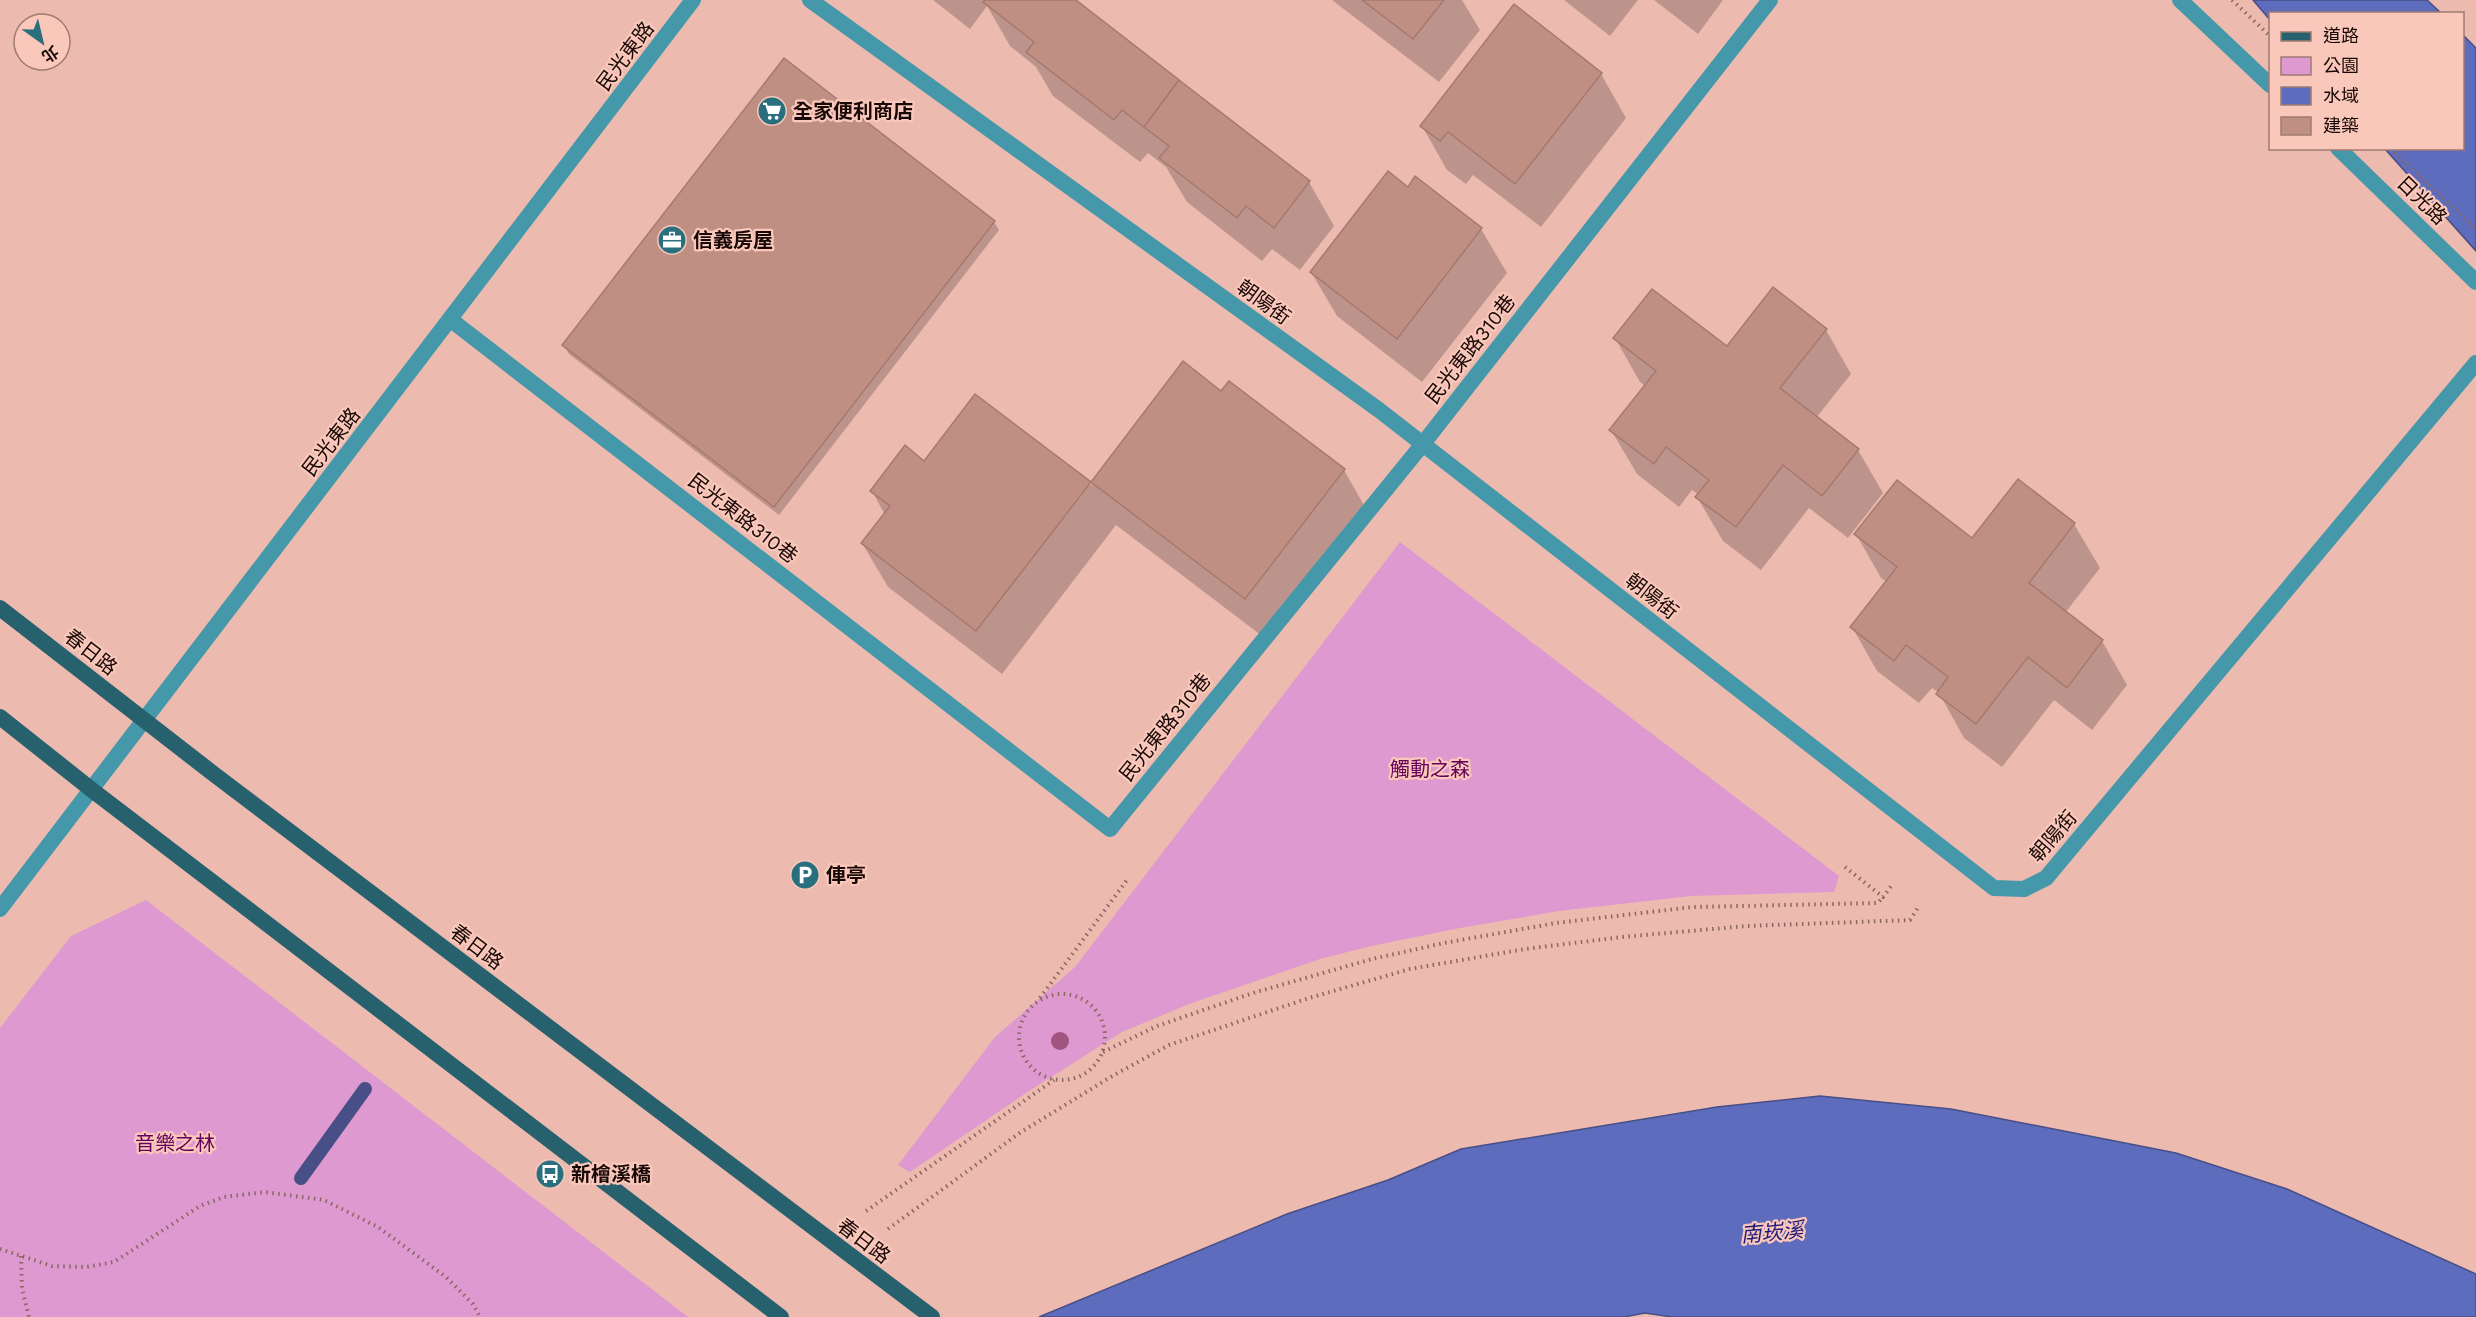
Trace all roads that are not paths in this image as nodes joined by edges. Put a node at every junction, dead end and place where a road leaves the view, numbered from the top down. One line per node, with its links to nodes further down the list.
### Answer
1 (693, 0): 8 (street, 民光東路)
2 (810, 0): 10 (street, 朝陽街)
3 (1770, 0): 10 (street, 民光東路310巷)
4 (2180, 0): 5 (street)
5 (2269, 83)
6 (2339, 150): 7 (street, 日光路)
7 (2476, 282)
8 (451, 320): 10 (street, 民光東路310巷); 13 (street, 民光東路)
9 (2476, 363): 10 (street, 朝陽街)
10 (1422, 445)
11 (0, 608): 13 (main road, 春日路)
12 (0, 717): 14 (main road)
13 (144, 720): 14 (street, 民光東路); 17 (main road, 春日路)
14 (92, 790): 15 (street, 民光東路); 16 (main road)
15 (0, 909)
16 (781, 1317)
17 (932, 1317)

